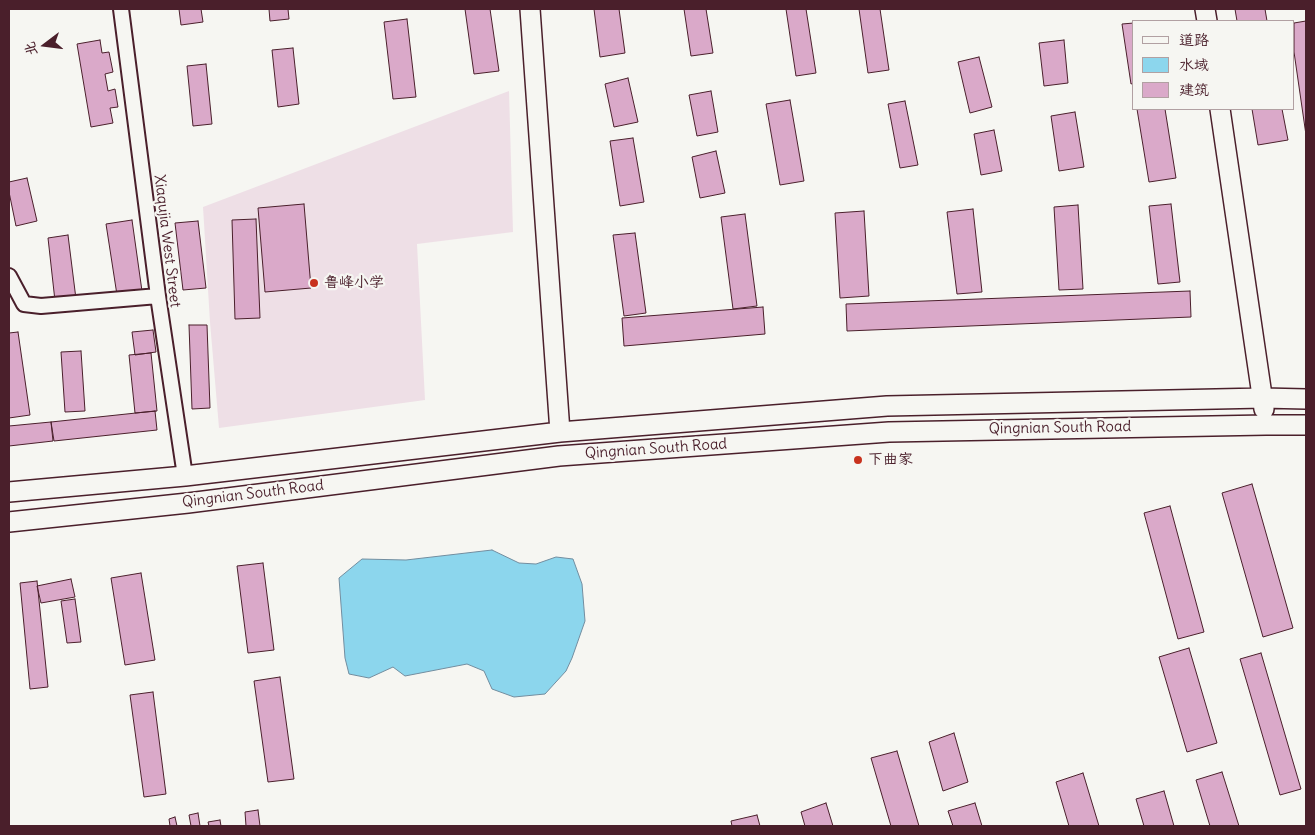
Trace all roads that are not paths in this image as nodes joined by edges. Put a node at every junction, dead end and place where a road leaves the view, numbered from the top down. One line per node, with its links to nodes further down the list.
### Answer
1 (122, 9): 5 (street, Xiaqujia West Street)
2 (530, 9): 10 (main road)
3 (1220, 110): 6 (main road)
4 (9, 276): 5 (street)
5 (158, 296): 11 (street, Xiaqujia West Street)
6 (1263, 398): 7 (main road, Qingnian South Road); 8 (main road); 10 (main road, Qingnian South Road)
7 (1306, 399)
8 (1266, 424): 9 (main road, Qingnian South Road); 13 (main road, Qingnian South Road)
9 (1306, 425)
10 (560, 432): 11 (main road, Qingnian South Road)
11 (185, 476): 12 (main road, Qingnian South Road)
12 (9, 492)
13 (9, 522)

